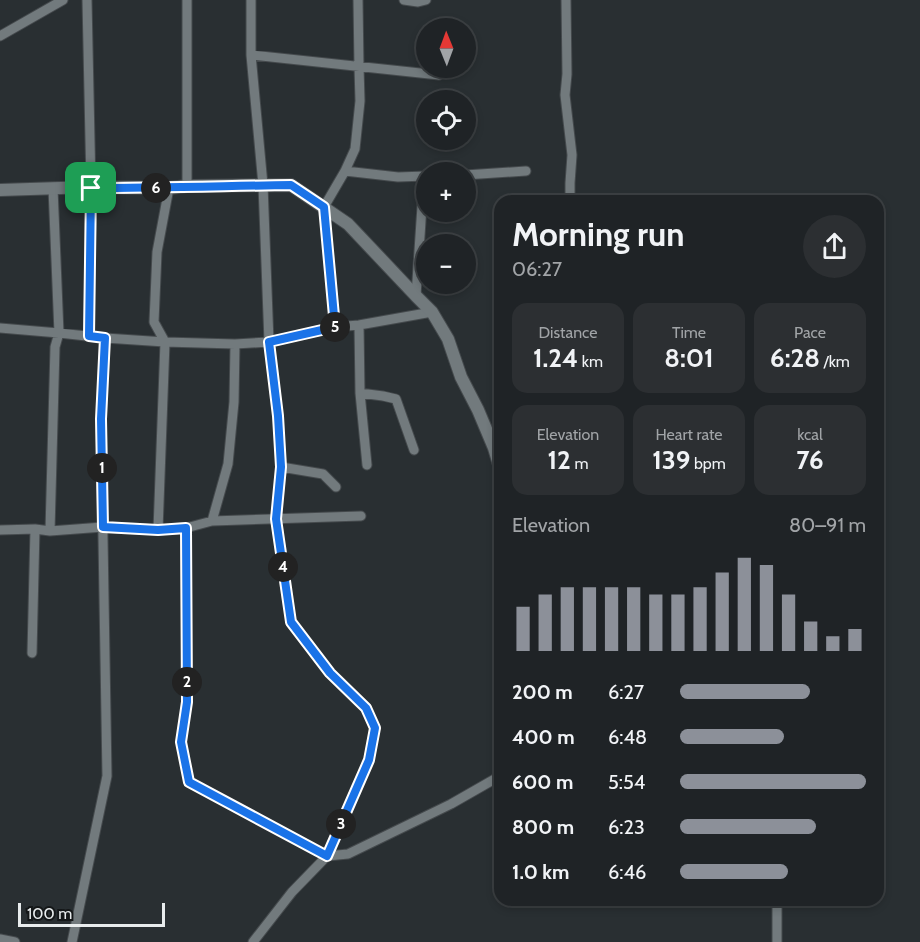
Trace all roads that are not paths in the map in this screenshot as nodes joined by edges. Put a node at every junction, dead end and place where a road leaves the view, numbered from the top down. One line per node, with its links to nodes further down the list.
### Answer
1 (63, 0): 9 (street)
2 (87, 0): 20 (street)
3 (187, 0): 18 (street)
4 (251, 0): 10 (street)
5 (358, 0): 11 (street)
6 (404, 0): 7 (street)
7 (426, 0)
8 (566, 0): 23 (street)
9 (0, 36)
10 (251, 55): 11 (street); 17 (street)
11 (358, 66): 12 (street); 13 (street)
12 (416, 72)
13 (345, 171): 16 (street); 24 (street)
14 (526, 171): 15 (street)
15 (476, 174)
16 (416, 176)
17 (263, 185): 18 (street); 24 (street); 35 (street)
18 (187, 186): 21 (street)
19 (53, 188): 20 (street); 22 (street); 31 (street)
20 (91, 188): 21 (street); 32 (street)
21 (170, 188): 34 (street)
22 (0, 190)
23 (570, 195)
24 (324, 207): 26 (street); 29 (street)
25 (422, 222): 26 (street)
26 (416, 296): 27 (street)
27 (432, 312): 28 (street); 38 (street)
28 (359, 325): 29 (street); 37 (street)
29 (335, 327): 35 (street)
30 (0, 328): 31 (street)
31 (59, 333): 32 (street); 51 (street)
32 (89, 336): 33 (street)
33 (105, 338): 34 (street); 46 (street)
34 (165, 342): 36 (street); 50 (street)
35 (269, 342): 36 (street); 41 (street)
36 (235, 344): 45 (street)
37 (360, 393): 39 (street); 40 (street)
38 (494, 448)
39 (414, 450)
40 (367, 465)
41 (281, 467): 42 (street); 44 (street)
42 (336, 487)
43 (362, 516): 44 (street)
44 (276, 519): 45 (street); 54 (street)
45 (212, 521): 47 (street)
46 (103, 527): 50 (street); 51 (street); 58 (street)
47 (186, 528): 50 (street); 54 (street)
48 (35, 529): 49 (street); 51 (street); 52 (street)
49 (0, 530)
50 (158, 530)
51 (50, 531)
52 (33, 653)
53 (494, 780): 54 (street)
54 (327, 856): 59 (street)
55 (777, 906): 60 (street)
56 (0, 939): 57 (street)
57 (15, 942)
58 (72, 942)
59 (253, 942)
60 (777, 942)

